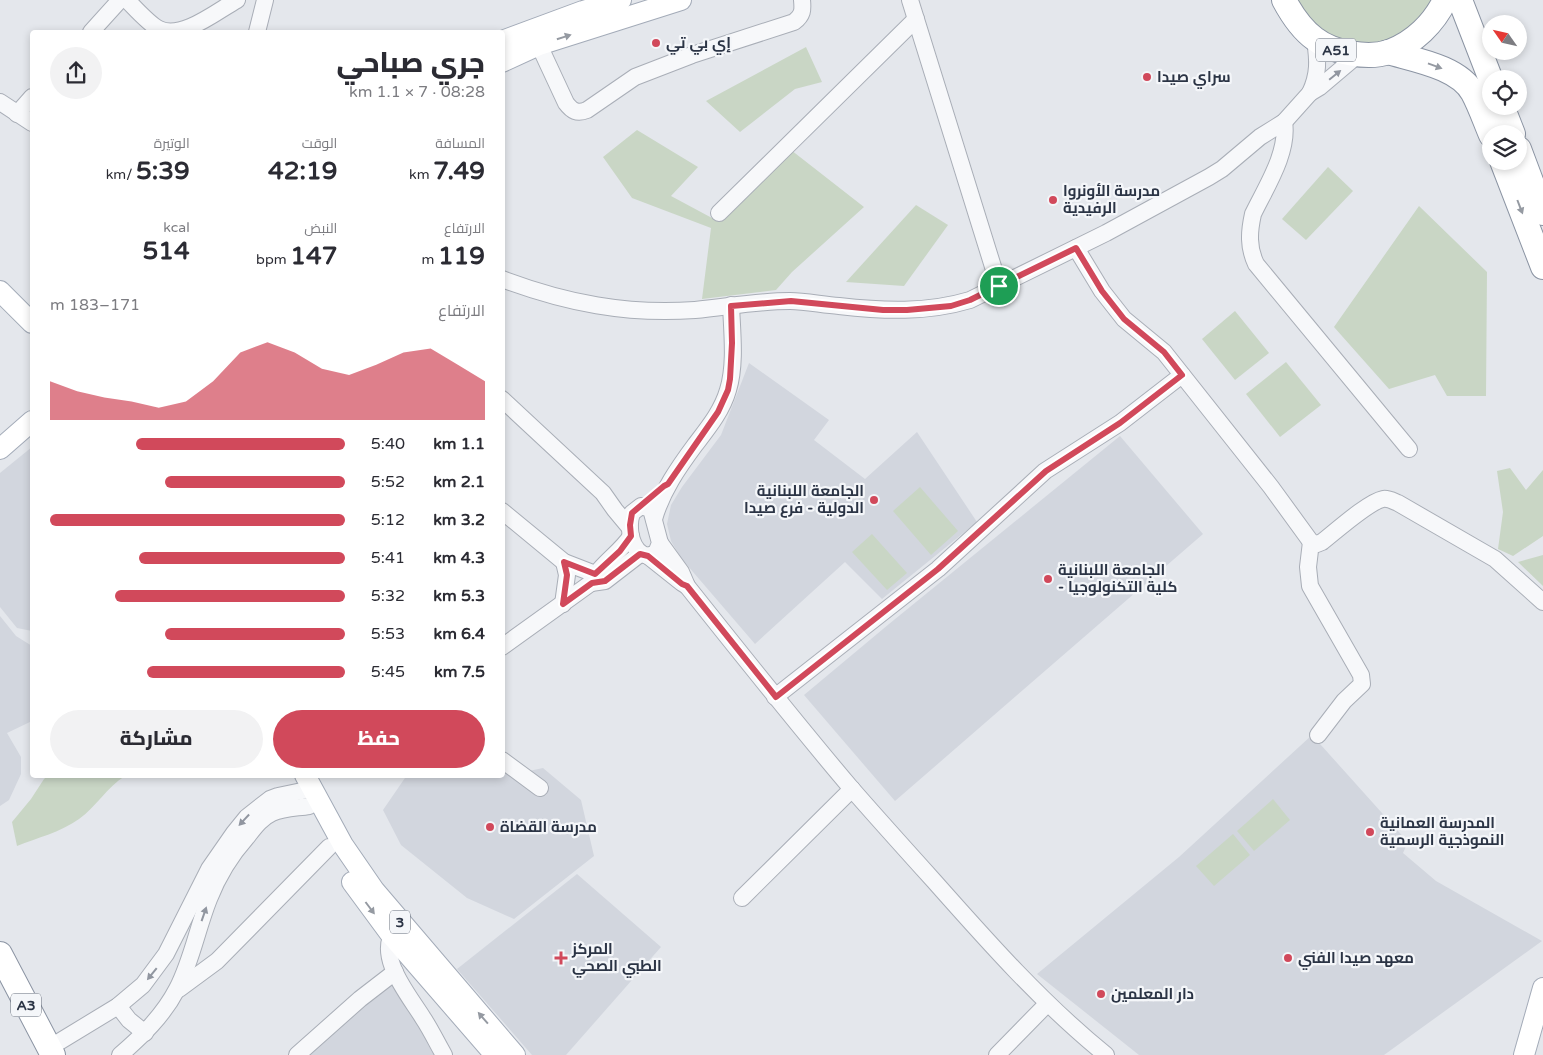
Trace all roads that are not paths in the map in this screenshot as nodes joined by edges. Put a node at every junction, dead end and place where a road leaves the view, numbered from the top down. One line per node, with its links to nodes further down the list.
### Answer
1 (120, 0): 13 (street)
2 (127, 0): 14 (street)
3 (237, 0): 15 (street)
4 (265, 0): 16 (street)
5 (621, 0): 17 (main road)
6 (681, 0): 19 (main road, one-way to 6)
7 (802, 0): 19 (street)
8 (910, 0): 12 (street)
9 (1284, 0): 18 (highway, A51)
10 (1445, 0): 20 (highway, A51)
11 (1460, 0): 23 (highway)
12 (916, 19): 33 (street); 38 (street)
13 (92, 30)
14 (162, 30)
15 (179, 30)
16 (258, 30)
17 (505, 40)
18 (1315, 40): 21 (highway, A51); 24 (street)
19 (539, 45): 22 (main road)
20 (1388, 52): 21 (highway, A51); 30 (highway, A51, one-way to 30)
21 (1359, 54): 24 (street, one-way to 21)
22 (505, 61)
23 (1487, 70)
24 (1310, 93): 29 (street)
25 (30, 99): 27 (street)
26 (0, 102): 27 (street)
27 (17, 114): 28 (street)
28 (30, 122)
29 (1284, 122): 35 (street); 48 (street)
30 (1487, 125)
31 (1505, 170): 36 (highway, one-way to 36)
32 (1527, 170): 34 (highway)
33 (719, 213)
34 (1543, 213)
35 (1076, 248): 38 (street); 44 (street)
36 (1543, 267)
37 (505, 279): 40 (street)
38 (999, 286): 40 (street)
39 (0, 291): 42 (main road)
40 (731, 306): 49 (street)
41 (0, 307): 43 (main road)
42 (30, 321)
43 (30, 335)
44 (1182, 375): 55 (street); 64 (street)
45 (505, 403): 50 (street)
46 (30, 423): 47 (main road)
47 (1, 447)
48 (1409, 449)
49 (668, 484): 51 (street); 53 (street)
50 (603, 493): 51 (street); 54 (street)
51 (639, 507): 53 (street); 54 (street)
52 (505, 513): 58 (street)
53 (654, 519): 56 (street)
54 (631, 532): 57 (street); 59 (street)
55 (1311, 542): 61 (street); 65 (street)
56 (660, 543): 57 (street); 60 (street)
57 (644, 555): 59 (street); 60 (street)
58 (564, 562): 59 (street); 62 (street)
59 (593, 579): 62 (street)
60 (687, 586): 64 (street)
61 (1543, 602)
62 (563, 604): 63 (street)
63 (505, 645)
64 (776, 697): 69 (street)
65 (1318, 735)
66 (505, 762): 68 (street)
67 (302, 787): 70 (main road, 3); 72 (main road, 3); 74 (street, one-way to 74); 75 (street, one-way to 67)
68 (540, 788)
69 (852, 789): 71 (street); 80 (street)
70 (330, 847): 72 (main road, 3, one-way to 72); 76 (street)
71 (742, 898)
72 (396, 929): 77 (street); 87 (main road, 3); 88 (main road, 3, one-way to 72)
73 (0, 954): 83 (highway, A3)
74 (166, 954): 75 (street); 81 (street, one-way to 81)
75 (190, 961): 76 (street); 79 (street)
76 (217, 961): 79 (street)
77 (395, 972): 84 (street); 86 (street)
78 (1543, 988): 91 (main road)
79 (176, 991): 82 (street)
80 (1047, 1004): 89 (street); 90 (street)
81 (118, 1006): 82 (street); 83 (street)
82 (144, 1033): 85 (street)
83 (51, 1052)
84 (441, 1054)
85 (120, 1055)
86 (297, 1055)
87 (495, 1055)
88 (514, 1055)
89 (997, 1055)
90 (1106, 1055)
91 (1524, 1055)

